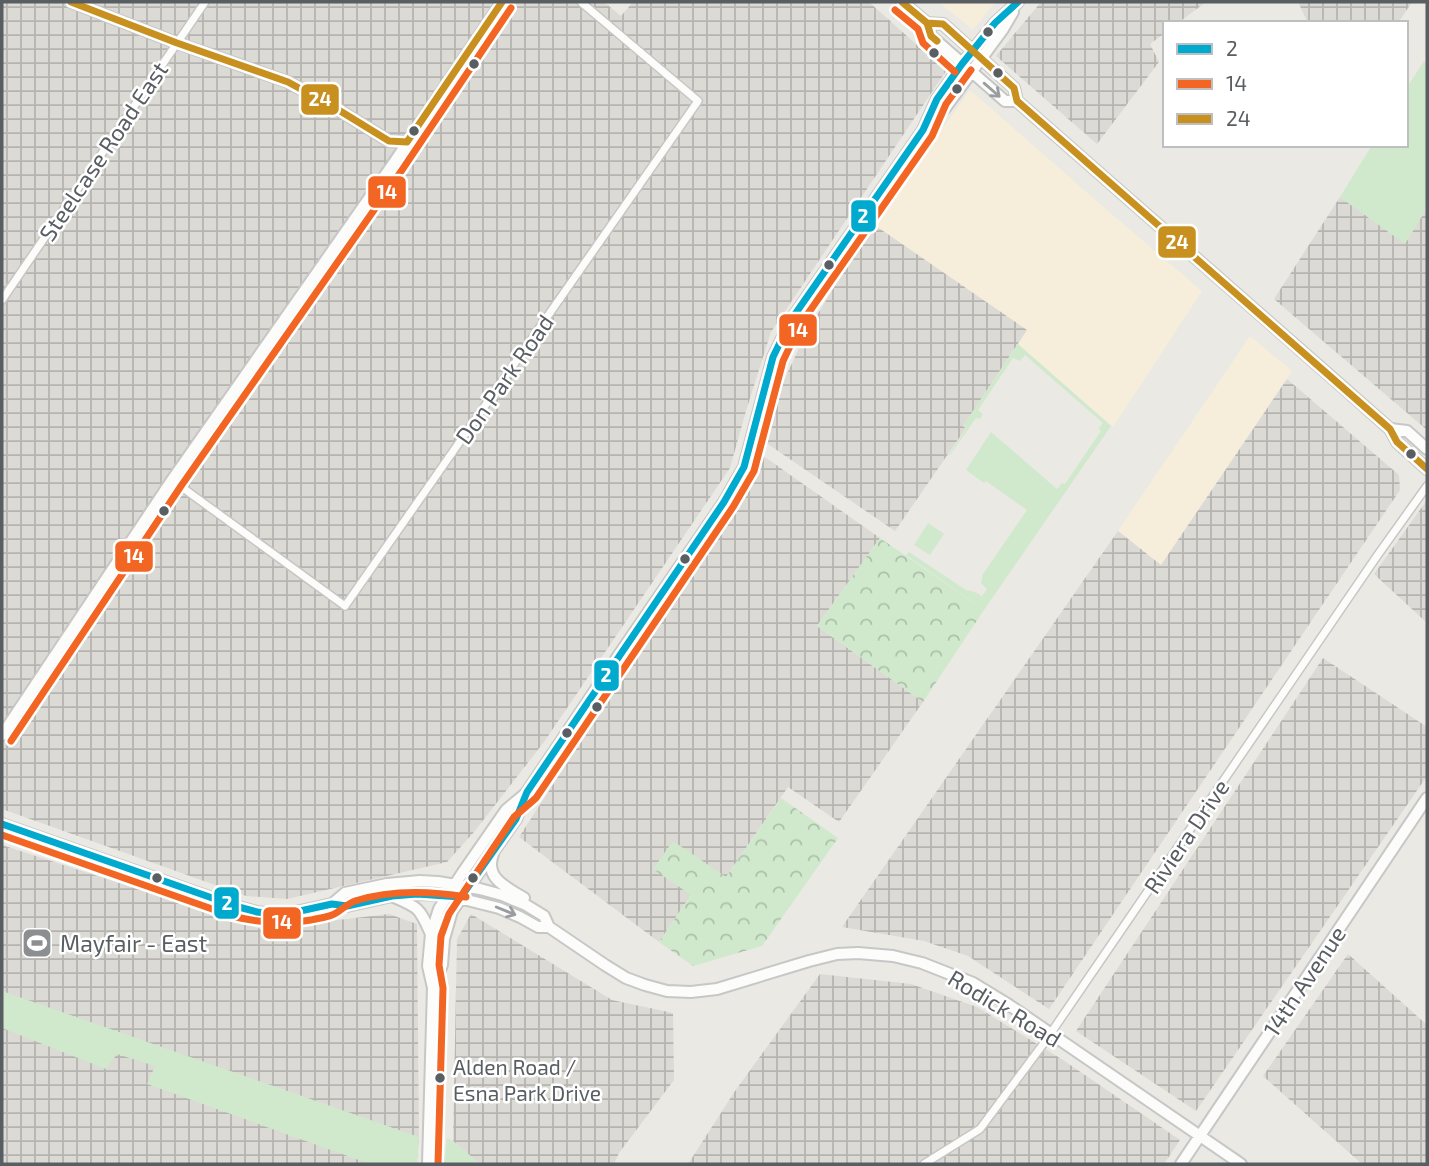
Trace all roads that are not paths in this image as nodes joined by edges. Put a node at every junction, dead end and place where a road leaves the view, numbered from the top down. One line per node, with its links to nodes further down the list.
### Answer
1 (71, 2): 8 (main road)
2 (205, 2): 8 (street, Steelcase Road East)
3 (502, 2): 15 (main road)
4 (580, 2): 20 (street, Don Park Road)
5 (902, 2): 7 (main road)
6 (1018, 2): 9 (main road); 10 (main road)
7 (927, 23): 9 (main road); 11 (main road)
8 (177, 43): 15 (main road); 16 (street, Steelcase Road East)
9 (972, 50): 10 (main road); 11 (main road)
10 (981, 59): 12 (main road); 13 (main road)
11 (961, 64): 12 (main road); 14 (main road)
12 (971, 72): 13 (main road, one-way to 13); 14 (main road)
13 (1017, 101): 17 (main road)
14 (923, 130): 23 (main road)
15 (407, 142): 20 (main road)
16 (2, 300)
17 (1390, 429): 18 (main road); 19 (main road)
18 (1427, 449)
19 (1427, 469)
20 (172, 480): 22 (main road)
21 (1427, 486): 36 (street, Riviera Drive)
22 (2, 735)
23 (527, 792): 26 (main road); 27 (main road)
24 (1427, 798): 37 (main road, 14th Avenue)
25 (2, 824): 31 (main road)
26 (495, 849): 28 (main road); 32 (main road)
27 (454, 885): 28 (main road); 29 (main road); 31 (main road)
28 (465, 892): 29 (main road); 32 (main road); 33 (main road, Rodick Road, one-way to 33); 35 (main road)
29 (447, 895): 30 (main road); 34 (main road)
30 (392, 896): 31 (main road); 34 (main road)
31 (332, 904)
32 (544, 916): 33 (main road)
33 (549, 927): 36 (main road, Rodick Road)
34 (430, 934): 35 (main road)
35 (433, 988): 38 (main road)
36 (1051, 1035): 37 (main road, Rodick Road); 39 (street, Riviera Drive)
37 (1200, 1136): 40 (main road, 14th Avenue); 41 (main road, Rodick Road)
38 (428, 1164)
39 (924, 1164)
40 (1181, 1164)
41 (1241, 1164)

